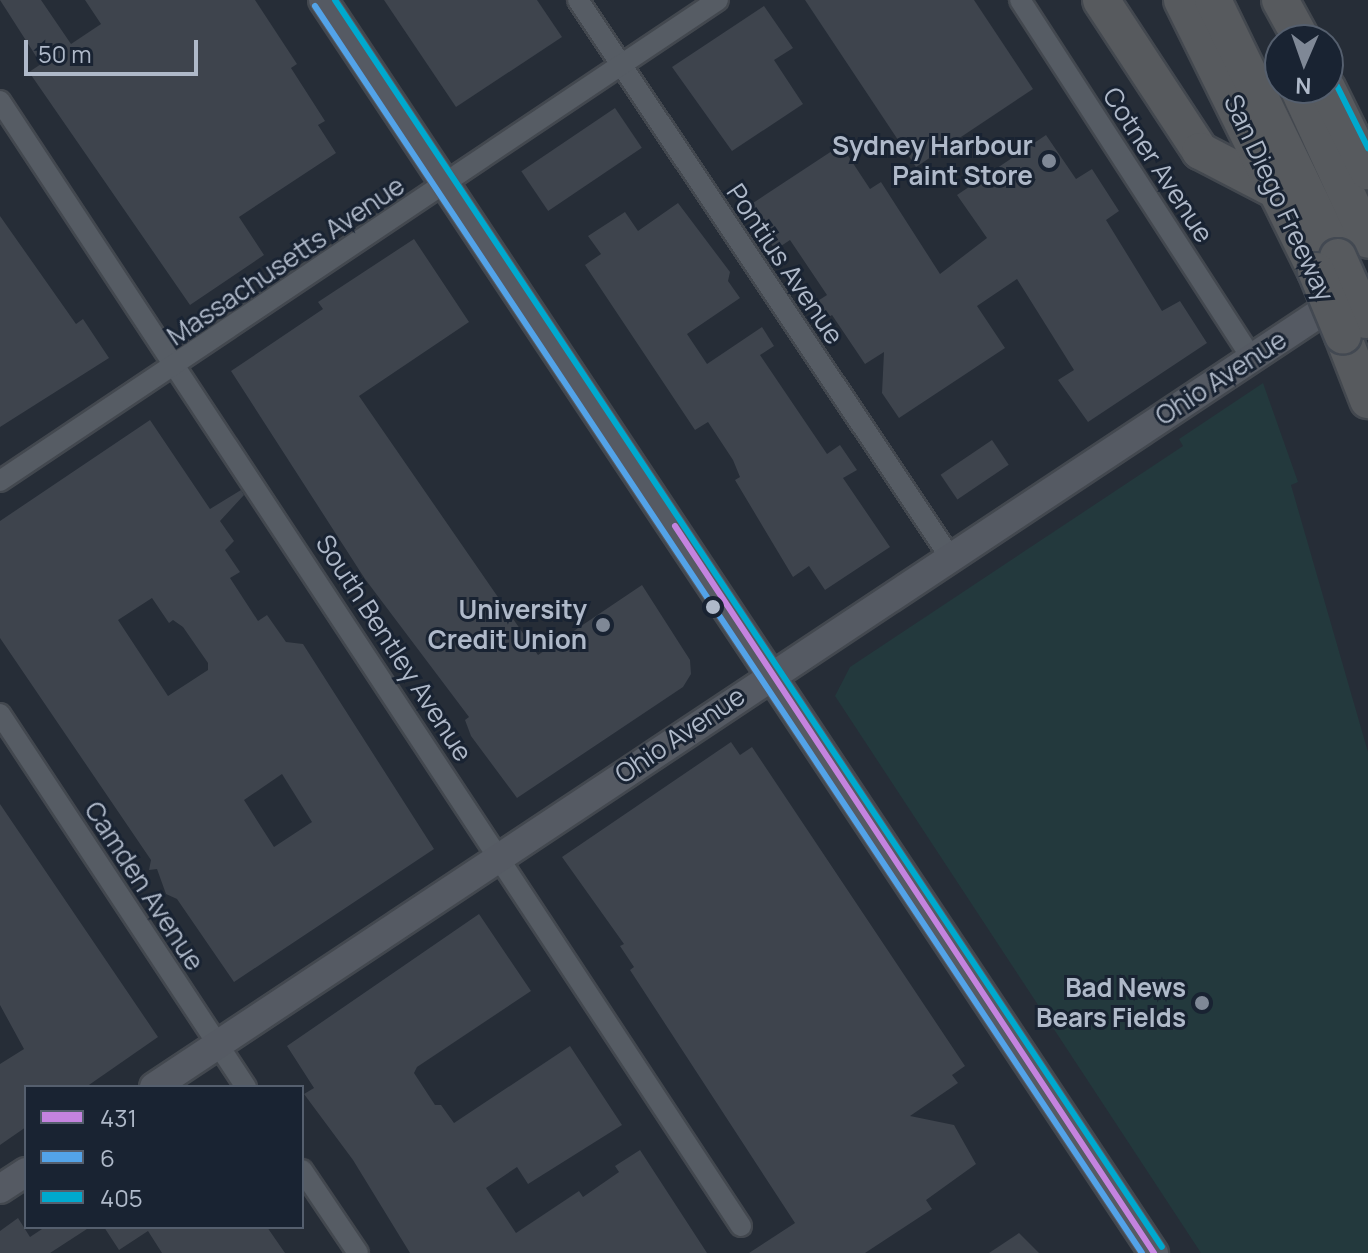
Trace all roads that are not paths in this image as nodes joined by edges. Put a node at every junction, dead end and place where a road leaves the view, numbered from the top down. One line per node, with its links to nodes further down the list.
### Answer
1 (323, 0): 13 (main road)
2 (578, 0): 8 (street, Pontius Avenue)
3 (718, 0): 8 (street, Massachusetts Avenue)
4 (1020, 0): 18 (street, Cotner Avenue)
5 (1101, 0): 14 (highway)
6 (1182, 0): 14 (highway, San Diego Freeway)
7 (1213, 0): 15 (highway)
8 (622, 66): 13 (street, Massachusetts Avenue); 22 (street, Pontius Avenue)
9 (0, 101): 19 (street, South Bentley Avenue)
10 (1303, 104): 15 (highway)
11 (1335, 104): 12 (highway)
12 (1368, 171)
13 (448, 184): 19 (street, Massachusetts Avenue); 23 (main road)
14 (1279, 192): 15 (highway, San Diego Freeway)
15 (1347, 252): 17 (highway, San Diego Freeway, bridge)
16 (1368, 281): 18 (main road, Ohio Avenue)
17 (1359, 327): 20 (highway, San Diego Freeway)
18 (1252, 358): 22 (main road, Ohio Avenue)
19 (178, 364): 21 (street, Massachusetts Avenue); 25 (street, South Bentley Avenue)
20 (1368, 400)
21 (0, 481)
22 (950, 557): 23 (main road, Ohio Avenue)
23 (773, 674): 25 (main road, Ohio Avenue); 34 (main road)
24 (0, 714): 26 (street, Camden Avenue)
25 (497, 857): 26 (main road, Ohio Avenue); 32 (street, South Bentley Avenue)
26 (218, 1044): 27 (main road, Ohio Avenue); 28 (street, Camden Avenue)
27 (157, 1085)
28 (245, 1085)
29 (24, 1173): 31 (main road)
30 (304, 1173): 33 (street)
31 (0, 1189)
32 (741, 1226)
33 (358, 1253)
34 (1154, 1253)

